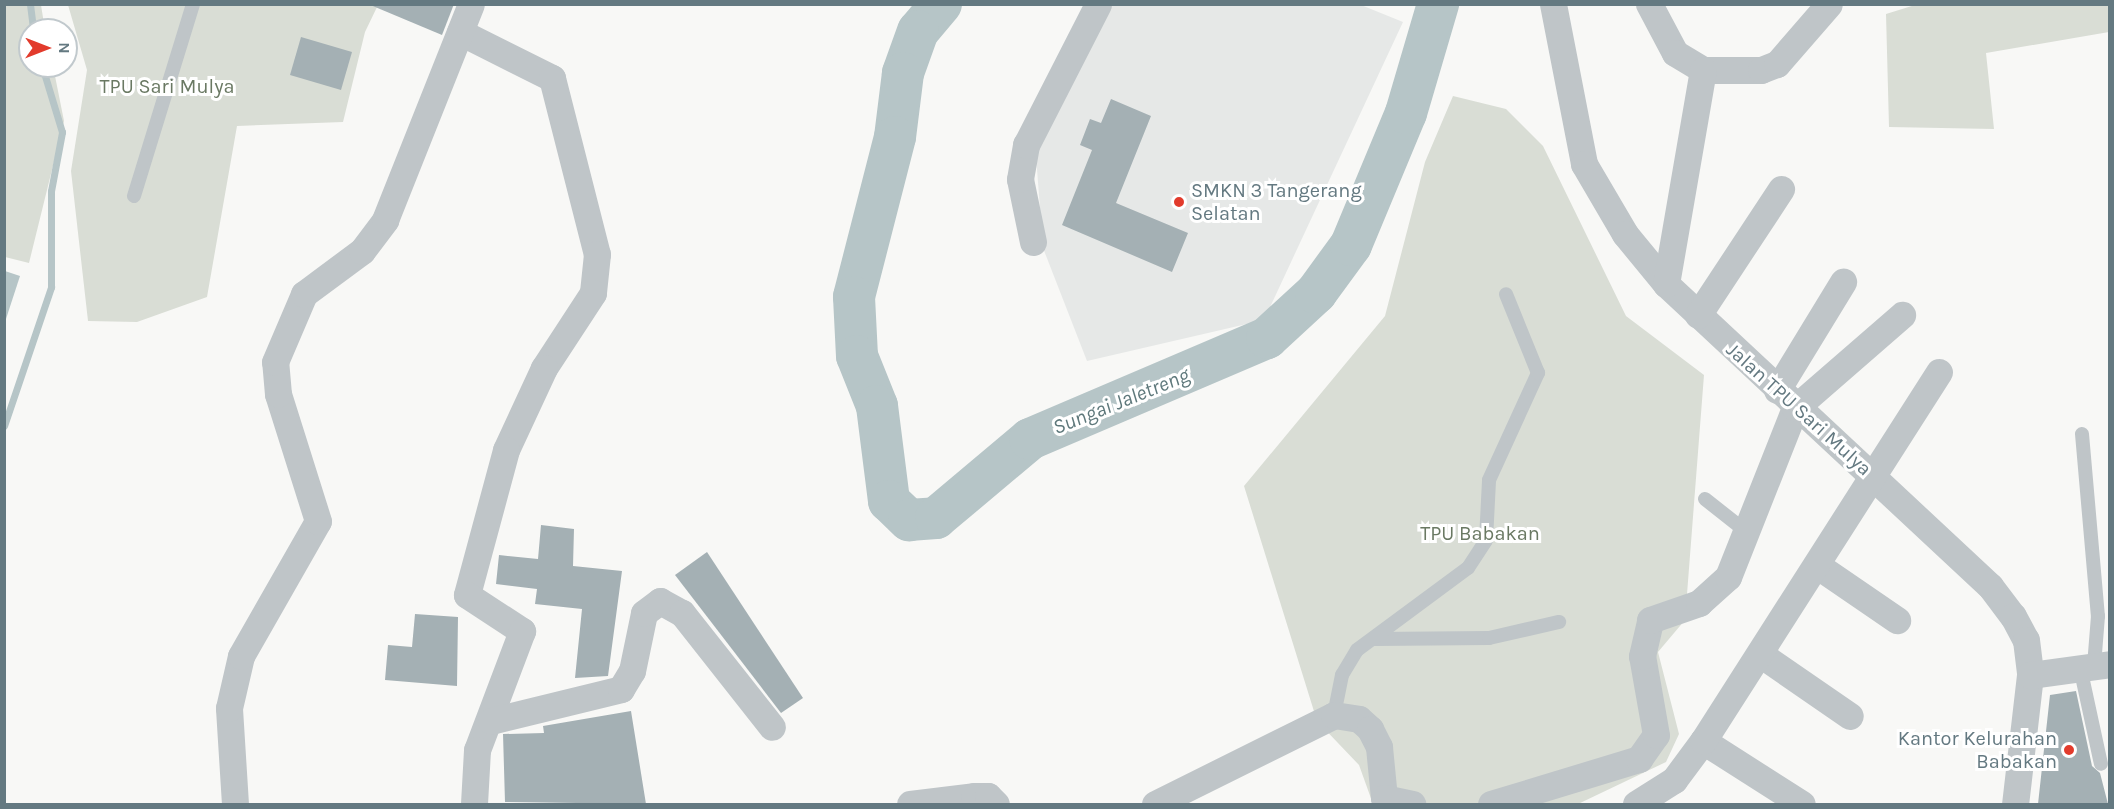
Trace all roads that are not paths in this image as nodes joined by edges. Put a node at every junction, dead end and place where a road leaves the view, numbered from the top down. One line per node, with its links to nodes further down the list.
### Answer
1 (193, 4): 10 (lane)
2 (471, 4): 7 (street)
3 (1098, 4): 11 (street)
4 (1553, 4): 13 (street, Jalan TPU Sari Mulya)
5 (1649, 4): 8 (street)
6 (1830, 4): 8 (street)
7 (460, 32): 32 (street); 36 (street)
8 (1703, 70): 13 (street)
9 (1781, 189): 15 (street)
10 (134, 196)
11 (1033, 242)
12 (1843, 282): 18 (street)
13 (1666, 284): 15 (street, Jalan TPU Sari Mulya)
14 (1506, 294): 26 (lane)
15 (1698, 315): 18 (street, Jalan TPU Sari Mulya)
16 (1902, 315): 18 (street)
17 (1939, 372): 20 (street)
18 (1786, 399): 20 (street, Jalan TPU Sari Mulya); 22 (street)
19 (2082, 434): 28 (lane)
20 (1876, 478): 23 (street); 29 (street, Jalan TPU Sari Mulya)
21 (1705, 500): 22 (lane)
22 (1743, 529): 42 (street)
23 (1818, 566): 24 (street); 27 (street)
24 (1897, 620)
25 (1559, 622): 26 (lane)
26 (1375, 639): 30 (lane)
27 (1760, 654): 31 (street); 34 (street)
28 (2094, 666): 29 (street); 35 (lane)
29 (2030, 675): 45 (street, Jalan TPU Sari Mulya)
30 (1334, 715): 40 (street); 41 (street)
31 (1850, 716)
32 (491, 720): 33 (street); 37 (street)
33 (772, 727)
34 (1703, 741): 43 (street); 44 (street)
35 (2101, 764)
36 (235, 804)
37 (474, 804)
38 (910, 804): 39 (street)
39 (996, 804)
40 (1155, 804)
41 (1412, 804)
42 (1491, 804)
43 (1636, 804)
44 (1802, 804)
45 (2015, 804)

